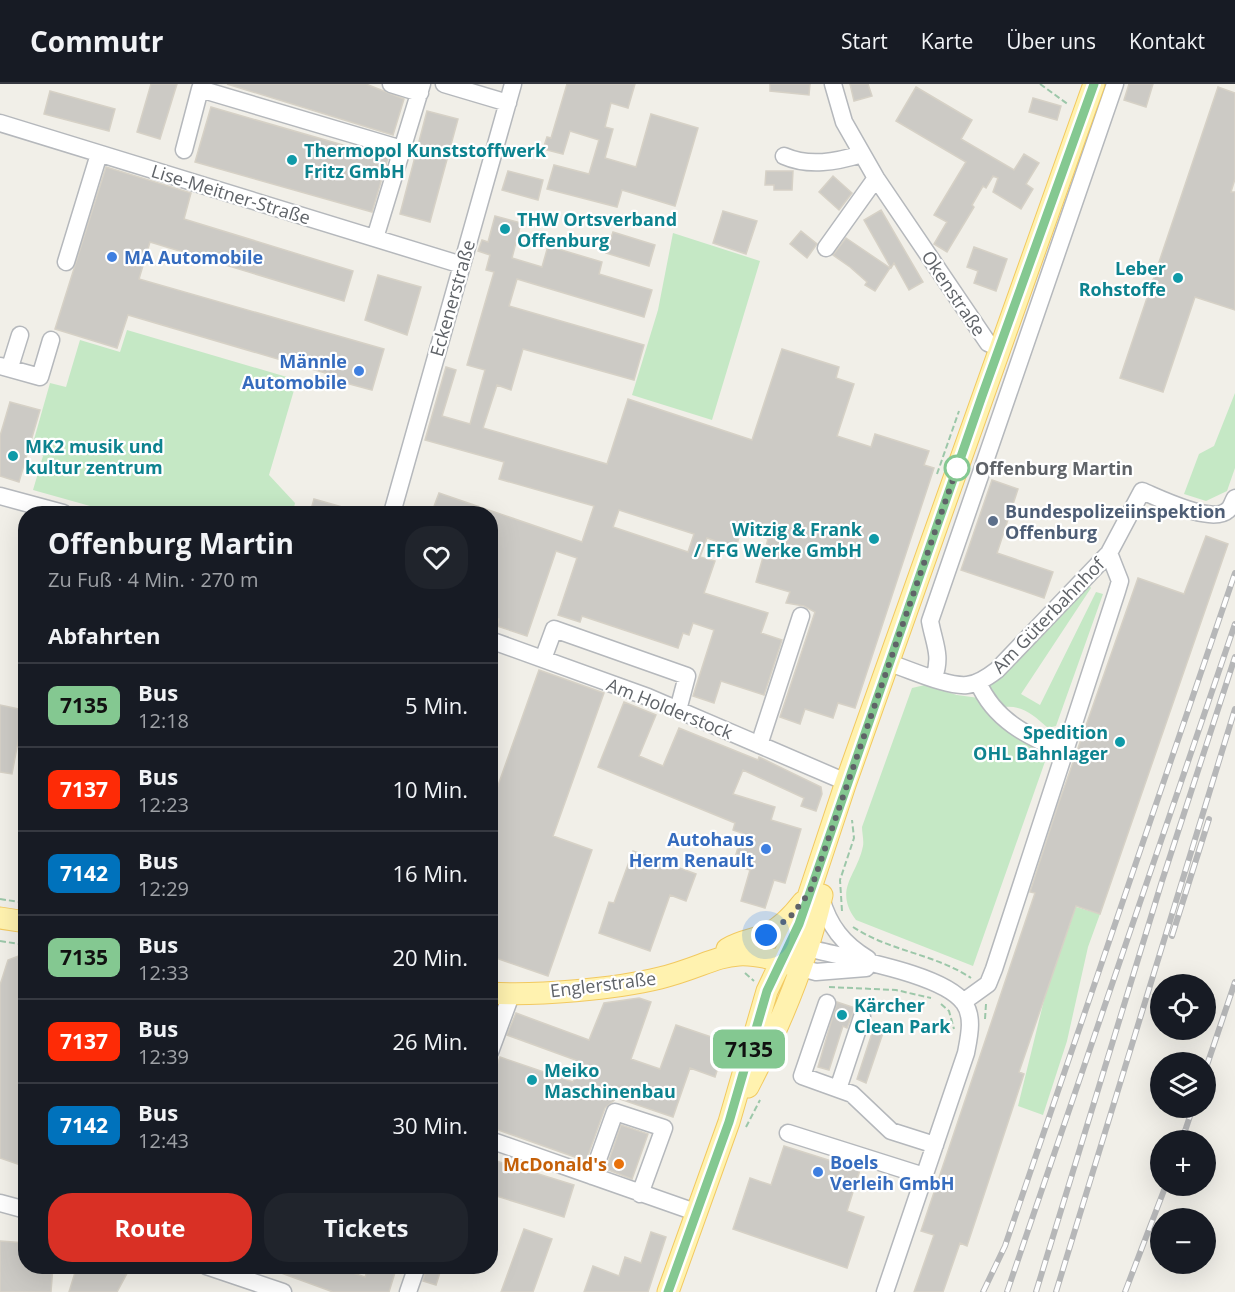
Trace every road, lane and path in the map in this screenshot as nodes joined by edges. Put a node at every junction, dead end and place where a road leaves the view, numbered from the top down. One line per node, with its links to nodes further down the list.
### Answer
1 (391, 84): 9 (street)
2 (444, 84): 10 (street)
3 (513, 84): 10 (street, Eckenerstraße)
4 (833, 84): 15 (street, Okenstraße)
5 (1040, 84): 11 (path)
6 (1094, 84): 11 (main road)
7 (1115, 84): 36 (street)
8 (201, 86): 13 (street); 14 (street)
9 (421, 88): 13 (street)
10 (508, 103): 22 (street, Eckenerstraße)
11 (1083, 114): 25 (main road)
12 (0, 123): 16 (street, Lise-Meitner-Straße)
13 (402, 149): 19 (street)
14 (184, 150)
15 (862, 153): 17 (street); 18 (street, Okenstraße)
16 (99, 154): 19 (street, Lise-Meitner-Straße); 21 (street)
17 (784, 156)
18 (876, 178): 20 (street); 25 (street, Okenstraße)
19 (375, 238): 22 (street, Lise-Meitner-Straße)
20 (826, 248)
21 (66, 262)
22 (462, 264): 30 (street, Eckenerstraße)
23 (20, 335): 26 (street)
24 (51, 340): 26 (street)
25 (999, 348): 35 (main road, Okenstraße)
26 (5, 366)
27 (0, 496): 29 (street)
28 (1235, 498): 31 (street, Am Güterbahnhof)
29 (37, 506)
30 (394, 506)
31 (1109, 553): 37 (street, Am Güterbahnhof); 40 (street)
32 (801, 616): 39 (street)
33 (498, 643): 34 (street, Am Holderstock)
34 (543, 659): 38 (street, Am Holderstock); 38 (street)
35 (889, 663): 36 (street, Am Güterbahnhof); 41 (main road, Okenstraße)
36 (934, 677): 37 (street, Am Güterbahnhof)
37 (978, 682): 40 (street)
38 (678, 710): 39 (street, Am Holderstock)
39 (759, 745): 41 (street, Am Holderstock)
40 (1065, 752): 58 (street)
41 (846, 782): 42 (main road, Okenstraße)
42 (843, 813): 43 (main road, Okenstraße); 47 (path)
43 (816, 895): 50 (main road, Englerstraße); 53 (main road, Okenstraße); 55 (street)
44 (0, 899): 45 (path)
45 (18, 902)
46 (0, 918): 48 (main road)
47 (845, 918)
48 (18, 921)
49 (848, 924): 58 (path)
50 (766, 935): 53 (main road); 54 (main road, Englerstraße)
51 (0, 941): 52 (path)
52 (18, 944)
53 (795, 955): 54 (main road, Englerstraße); 55 (street); 57 (main road, Okenstraße); 66 (main road, Okenstraße)
54 (712, 960): 57 (main road, Englerstraße); 59 (main road, Englerstraße)
55 (882, 967): 60 (street)
56 (819, 986): 64 (path)
57 (767, 991): 66 (main road, Okenstraße)
58 (979, 991): 60 (street)
59 (501, 994): 62 (street)
60 (963, 1002): 69 (street)
61 (826, 1004): 65 (street)
62 (498, 1010)
63 (862, 1017): 65 (street)
64 (955, 1031)
65 (838, 1089): 69 (street)
66 (729, 1122): 75 (main road, Okenstraße)
67 (788, 1133): 71 (street)
68 (498, 1143): 70 (street)
69 (935, 1145): 71 (street)
70 (592, 1176): 72 (street); 72 (street)
71 (924, 1176): 81 (street)
72 (640, 1194): 75 (street)
73 (0, 1203): 74 (street)
74 (18, 1208)
75 (698, 1213): 80 (main road, Okenstraße)
76 (230, 1274): 78 (street)
77 (414, 1274): 79 (street)
78 (283, 1292)
79 (408, 1292)
80 (668, 1292)
81 (885, 1292)

